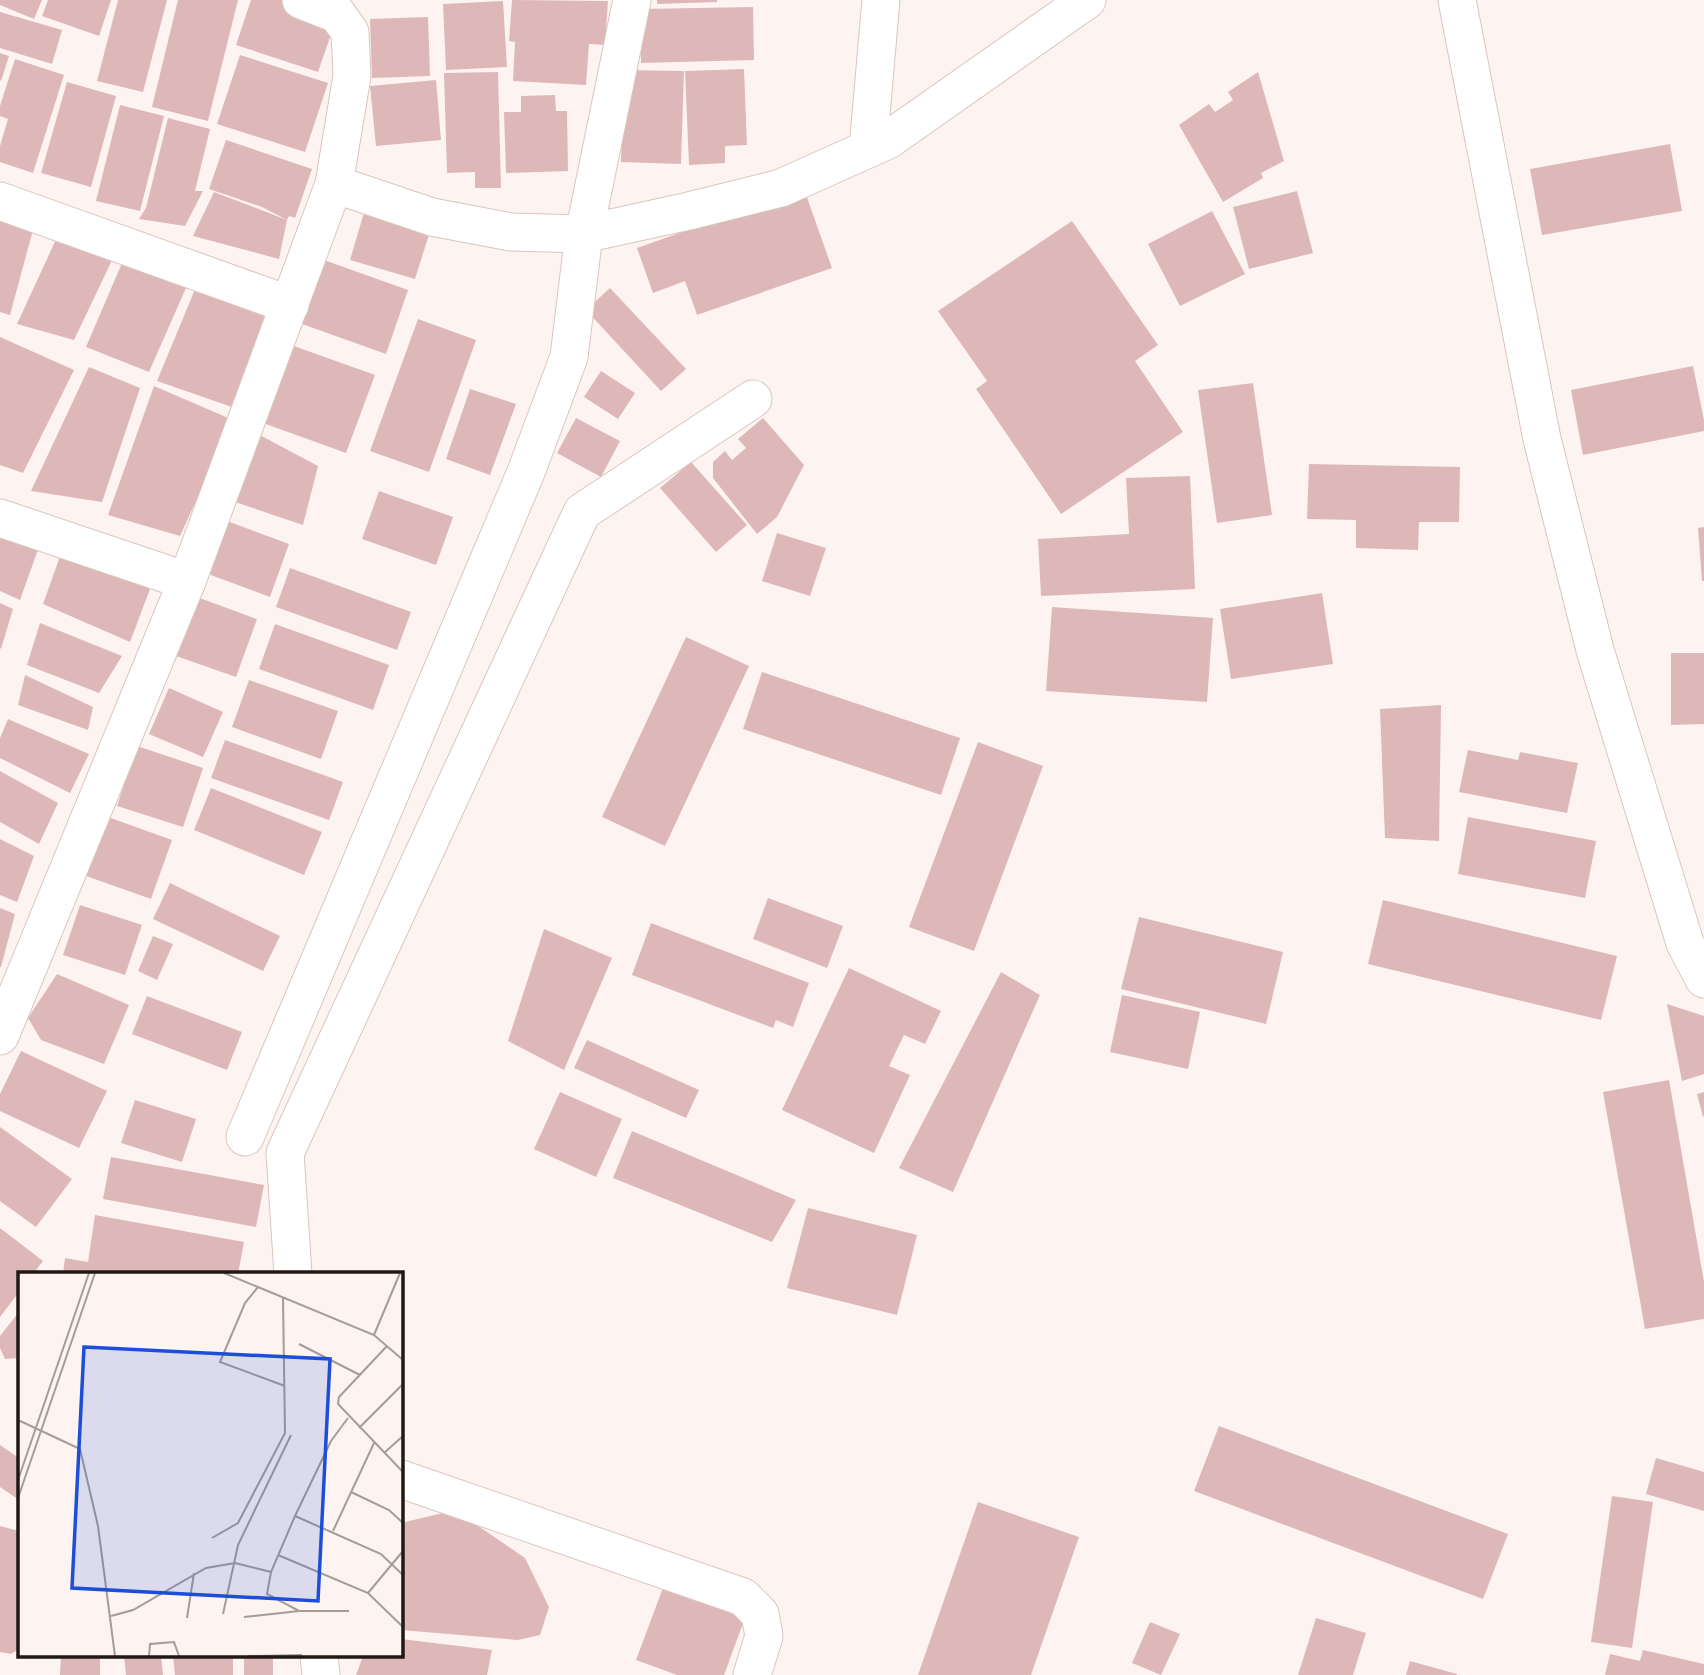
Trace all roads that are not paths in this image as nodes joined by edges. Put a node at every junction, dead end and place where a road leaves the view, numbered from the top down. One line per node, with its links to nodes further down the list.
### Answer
1 (301, 0): 7 (street)
2 (632, 0): 9 (street)
3 (881, 0): 6 (street)
4 (1087, 0): 6 (street)
5 (1457, 0): 14 (street)
6 (868, 149): 9 (street)
7 (334, 184): 9 (street); 10 (street)
8 (0, 201): 10 (street)
9 (584, 234): 16 (street)
10 (290, 305): 13 (street)
11 (753, 399): 17 (street)
12 (0, 518): 13 (street)
13 (187, 581): 15 (street)
14 (1704, 979)
15 (0, 1036)
16 (245, 1137)
17 (293, 1272)
18 (402, 1479): 19 (street)
19 (752, 1675)

